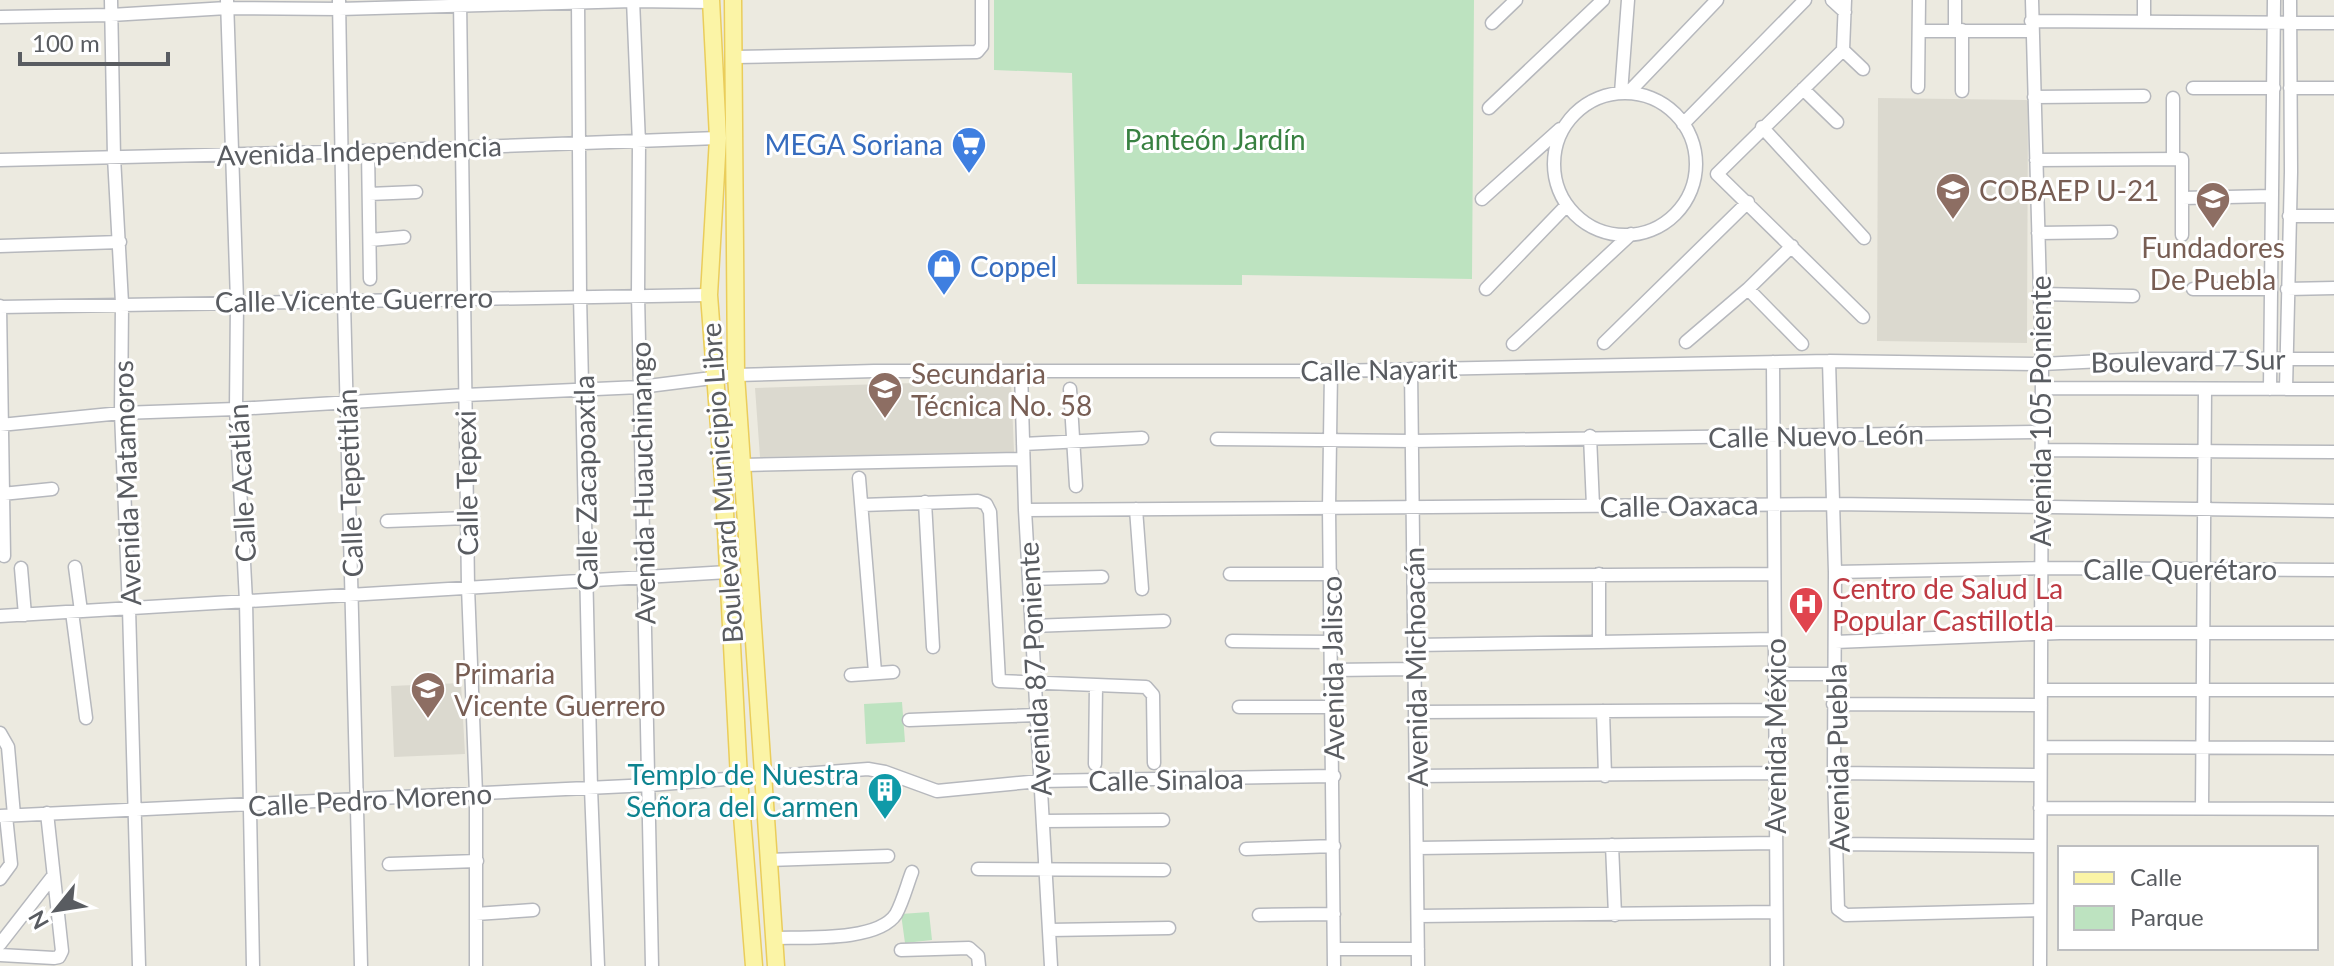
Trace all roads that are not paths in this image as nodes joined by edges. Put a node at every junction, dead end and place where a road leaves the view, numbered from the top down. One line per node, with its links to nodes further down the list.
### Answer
1 (111, 0): 23 (street, Avenida Matamoros)
2 (733, 0): 35 (main road, Boulevard Municipio Libre)
3 (982, 0): 35 (street)
4 (1516, 0): 27 (street)
5 (1603, 0): 24 (street); 48 (street)
6 (1628, 0): 24 (street)
7 (1717, 0): 44 (street)
8 (1805, 0): 53 (street)
9 (1832, 0): 22 (street)
10 (1919, 0): 33 (street)
11 (1955, 0): 32 (street)
12 (2032, 0): 31 (street, Avenida 105 Poniente)
13 (2144, 0): 26 (street)
14 (2274, 0): 28 (street)
15 (2290, 0): 29 (street)
16 (578, 1): 17 (street); 19 (street); 56 (street, Calle Zacapoaxtla)
17 (633, 1): 18 (street); 57 (street, Avenida Huauchinango)
18 (711, 1): 55 (main road, Boulevard Municipio Libre)
19 (460, 3): 21 (street); 58 (street, Calle Tepexi)
20 (227, 4): 21 (street); 23 (street); 61 (street, Calle Acatlán)
21 (339, 4): 60 (street, Calle Tepetitlán)
22 (1845, 6): 34 (street)
23 (111, 15): 25 (street); 62 (street, Avenida Matamoros)
24 (1626, 16): 44 (street)
25 (0, 17)
26 (2144, 22): 28 (street); 31 (street)
27 (1492, 23)
28 (2274, 23): 29 (street); 39 (street)
29 (2290, 23): 30 (street); 40 (street)
30 (2334, 23)
31 (2032, 26): 32 (street); 46 (street, Avenida 105 Poniente)
32 (1959, 30): 33 (street); 43 (street)
33 (1919, 31): 37 (street)
34 (1843, 50): 36 (street); 42 (street)
35 (735, 57): 120 (main road, Boulevard Municipio Libre)
36 (1863, 69)
37 (1918, 87)
38 (2193, 88): 39 (street)
39 (2274, 88): 50 (street)
40 (2290, 88): 41 (street); 51 (street)
41 (2334, 88)
42 (1803, 89): 49 (street); 54 (street)
43 (1962, 91)
44 (1624, 93): 52 (street); 53 (street)
45 (2144, 96): 46 (street)
46 (2034, 97): 65 (street, Avenida 105 Poniente)
47 (2173, 98): 63 (street)
48 (1489, 108)
49 (1837, 122)
50 (2273, 122): 51 (street); 70 (street)
51 (2290, 123): 75 (street)
52 (1566, 124): 72 (street); 74 (street)
53 (1683, 124): 66 (street)
54 (1762, 127): 67 (street); 82 (street)
55 (718, 138): 57 (street, Avenida Independencia); 99 (main road, Boulevard Municipio Libre)
56 (578, 142): 57 (street, Avenida Independencia); 58 (street, Avenida Independencia); 98 (street, Calle Zacapoaxtla)
57 (639, 143): 96 (street, Avenida Huauchinango)
58 (462, 148): 59 (street, Avenida Independencia); 101 (street, Calle Tepexi)
59 (368, 151): 60 (street, Avenida Independencia); 69 (street)
60 (341, 152): 61 (street, Avenida Independencia); 103 (street, Calle Tepetitlán)
61 (231, 154): 62 (street, Avenida Independencia); 102 (street, Calle Acatlán)
62 (114, 157): 64 (street, Avenida Independencia); 84 (street, Avenida Matamoros)
63 (2178, 159): 65 (street); 71 (street)
64 (0, 160)
65 (2036, 160): 78 (street, Avenida 105 Poniente)
66 (1695, 170): 67 (street); 79 (street)
67 (1717, 174): 73 (street)
68 (416, 192): 69 (street)
69 (369, 194): 83 (street)
70 (2272, 196): 71 (street); 87 (street)
71 (2182, 198): 80 (street)
72 (1482, 199)
73 (1748, 202): 86 (street); 108 (street)
74 (1567, 205): 79 (street); 91 (street)
75 (2289, 216): 76 (street); 88 (street)
76 (2334, 216)
77 (2111, 232): 78 (street)
78 (2038, 233): 97 (street, Avenida 105 Poniente)
79 (1631, 234): 109 (street)
80 (2182, 235)
81 (404, 237): 83 (street)
82 (1864, 238)
83 (370, 240): 89 (street)
84 (120, 242): 85 (street); 104 (street, Avenida Matamoros)
85 (0, 246)
86 (1792, 246): 92 (street); 106 (street)
87 (2271, 254): 88 (street); 94 (street)
88 (2288, 255): 95 (street)
89 (370, 279)
90 (2334, 288): 95 (street)
91 (1486, 289)
92 (1748, 289): 107 (street); 110 (street)
93 (2193, 289): 94 (street)
94 (2271, 289): 111 (street)
95 (2287, 289): 112 (street)
96 (638, 294): 98 (street, Calle Vicente Guerrero); 99 (street, Calle Vicente Guerrero); 122 (street, Avenida Huauchinango)
97 (2041, 294): 100 (street); 116 (street, Avenida 105 Poniente)
98 (580, 295): 101 (street, Calle Vicente Guerrero); 124 (street, Calle Zacapoaxtla)
99 (709, 295): 121 (main road, Boulevard Municipio Libre)
100 (2133, 296)
101 (463, 298): 103 (street, Calle Vicente Guerrero); 130 (street, Calle Tepexi)
102 (237, 301): 103 (street, Calle Vicente Guerrero); 104 (street, Calle Vicente Guerrero); 132 (street, Calle Acatlán)
103 (344, 302): 131 (street, Calle Tepetitlán)
104 (122, 303): 105 (street, Calle Vicente Guerrero); 133 (street, Avenida Matamoros)
105 (0, 307): 134 (street)
106 (1863, 317)
107 (1686, 342)
108 (1604, 343)
109 (1513, 344)
110 (1802, 344)
111 (2270, 358): 112 (street, Boulevard 7 Sur); 116 (street, Boulevard 7 Sur); 127 (street)
112 (2286, 358): 113 (street, Boulevard 7 Sur); 128 (street)
113 (2334, 359)
114 (1829, 361): 115 (street, Calle Nayarit); 116 (street, Calle Nayarit); 136 (street, Avenida Puebla)
115 (1773, 362): 117 (street, Calle Nayarit); 138 (street, Avenida México)
116 (2042, 364): 123 (street, Avenida 105 Poniente)
117 (1411, 369): 119 (street, Calle Nayarit); 143 (street, Avenida Michoacán)
118 (1021, 371): 119 (street, Calle Nayarit); 120 (street, Calle Nayarit); 144 (street, Avenida 87 Poniente)
119 (1331, 371): 142 (street, Avenida Jalisco)
120 (736, 375): 121 (street, Calle Nayarit); 149 (main road, Boulevard Municipio Libre)
121 (715, 377): 122 (street, Calle Nayarit); 174 (main road, Boulevard Municipio Libre)
122 (640, 387): 124 (street, Calle Nayarit); 181 (street, Avenida Huauchinango)
123 (2042, 388): 126 (street, Boulevard 7 Sur); 135 (street, Avenida 105 Poniente)
124 (584, 389): 130 (street, Calle Nayarit); 184 (street, Calle Zacapoaxtla)
125 (1070, 389): 141 (street)
126 (2205, 389): 127 (street, Boulevard 7 Sur); 146 (street)
127 (2270, 389): 128 (street, Boulevard 7 Sur)
128 (2286, 389): 129 (street, Boulevard 7 Sur)
129 (2334, 389)
130 (465, 395): 131 (street, Calle Nayarit); 166 (street, Calle Tepexi)
131 (346, 403): 132 (street, Calle Nayarit); 187 (street, Calle Tepetitlán)
132 (236, 409): 133 (street, Calle Nayarit); 188 (street, Calle Acatlán)
133 (121, 413): 134 (street, Calle Nayarit); 189 (street, Avenida Matamoros)
134 (0, 425): 153 (street)
135 (2042, 432): 136 (street, Calle Nuevo León); 145 (street, Avenida 105 Poniente)
136 (1831, 435): 138 (street, Calle Nuevo León); 156 (street, Avenida Puebla)
137 (1590, 436): 138 (street, Calle Nuevo León); 143 (street, Calle Nuevo León); 158 (street)
138 (1773, 437): 155 (street, Avenida México)
139 (1142, 438): 141 (street)
140 (1217, 439): 142 (street, Calle Nuevo León)
141 (1074, 440): 144 (street); 151 (street)
142 (1331, 441): 143 (street, Calle Nuevo León); 160 (street, Avenida Jalisco)
143 (1412, 441): 161 (street, Avenida Michoacán)
144 (1023, 444): 148 (street, Avenida 87 Poniente)
145 (2042, 450): 146 (street); 159 (street, Avenida 105 Poniente)
146 (2204, 451): 147 (street); 164 (street)
147 (2334, 452)
148 (1023, 459): 149 (street); 163 (street, Avenida 87 Poniente)
149 (743, 465): 239 (main road, Boulevard Municipio Libre)
150 (859, 478): 157 (street)
151 (1076, 486)
152 (52, 489): 153 (street)
153 (2, 494): 168 (street)
154 (925, 502): 157 (street); 204 (street); 212 (street)
155 (1774, 504): 156 (street, Calle Oaxaca); 158 (street, Calle Oaxaca); 179 (street, Avenida México)
156 (1833, 504): 159 (street, Calle Oaxaca); 175 (street, Avenida Puebla)
157 (862, 505): 207 (street)
158 (1593, 506): 161 (street, Calle Oaxaca)
159 (2043, 507): 164 (street, Calle Oaxaca); 171 (street, Avenida 105 Poniente)
160 (1329, 508): 161 (street, Calle Oaxaca); 162 (street, Calle Oaxaca); 177 (street, Avenida Jalisco)
161 (1412, 508): 180 (street, Avenida Michoacán)
162 (1136, 509): 163 (street, Calle Oaxaca); 186 (street)
163 (1025, 510): 183 (street, Avenida 87 Poniente)
164 (2204, 511): 165 (street, Calle Oaxaca); 172 (street)
165 (2334, 511)
166 (468, 518): 167 (street); 185 (street, Calle Tepexi)
167 (387, 521)
168 (4, 556)
169 (75, 567): 190 (street)
170 (21, 568): 191 (street)
171 (2041, 568): 172 (street, Calle Querétaro); 175 (street, Calle Querétaro); 195 (street, Avenida 105 Poniente)
172 (2204, 569): 173 (street, Calle Querétaro); 196 (street)
173 (2334, 570)
174 (728, 572): 181 (street); 240 (main road, Boulevard Municipio Libre)
175 (1835, 572): 202 (street, Avenida Puebla)
176 (1230, 574): 177 (street)
177 (1332, 574): 200 (street, Avenida Jalisco)
178 (1599, 574): 179 (street); 180 (street); 201 (street)
179 (1774, 574): 198 (street, Avenida México)
180 (1414, 576): 203 (street, Avenida Michoacán)
181 (644, 577): 184 (street); 242 (street, Avenida Huauchinango)
182 (1102, 577): 183 (street)
183 (1029, 579): 194 (street, Avenida 87 Poniente)
184 (587, 580): 185 (street); 243 (street, Calle Zacapoaxtla)
185 (468, 587): 187 (street); 244 (street, Calle Tepexi)
186 (1142, 589)
187 (353, 594): 188 (street); 245 (street, Calle Tepetitlán)
188 (246, 601): 189 (street); 246 (street, Calle Acatlán)
189 (129, 608): 190 (street); 249 (street, Avenida Matamoros)
190 (76, 611): 191 (street); 225 (street)
191 (25, 615): 192 (street)
192 (0, 616)
193 (1164, 621): 194 (street)
194 (1032, 626): 212 (street, Avenida 87 Poniente)
195 (2042, 633): 196 (street); 202 (street); 214 (street, Avenida 105 Poniente)
196 (2203, 633): 197 (street); 215 (street)
197 (2334, 633)
198 (1775, 639): 201 (street); 209 (street, Avenida México)
199 (1232, 641): 200 (street)
200 (1332, 642): 206 (street, Avenida Jalisco)
201 (1599, 642): 203 (street)
202 (1835, 642): 210 (street, Avenida Puebla)
203 (1415, 645): 205 (street, Avenida Michoacán)
204 (933, 647)
205 (1415, 669): 206 (street); 223 (street, Avenida Michoacán)
206 (1332, 670): 220 (street, Avenida Jalisco)
207 (875, 672): 208 (street); 211 (street)
208 (893, 672)
209 (1775, 674): 210 (street); 221 (street, Avenida México)
210 (1835, 674): 217 (street, Avenida Puebla)
211 (851, 675)
212 (1035, 683): 213 (street); 224 (street, Avenida 87 Poniente)
213 (1096, 685): 231 (street); 232 (street)
214 (2042, 690): 215 (street); 218 (street, Avenida 105 Poniente)
215 (2202, 690): 216 (street); 229 (street)
216 (2334, 690)
217 (1833, 704): 218 (street); 234 (street, Avenida Puebla)
218 (2041, 705): 228 (street, Avenida 105 Poniente)
219 (1239, 707): 220 (street)
220 (1333, 707): 236 (street, Avenida Jalisco)
221 (1775, 710): 222 (street); 233 (street, Avenida México)
222 (1603, 711): 223 (street); 238 (street)
223 (1416, 712): 237 (street, Avenida Michoacán)
224 (1037, 715): 226 (street); 241 (street, Avenida 87 Poniente)
225 (86, 718)
226 (909, 720)
227 (0, 733): 252 (street)
228 (2041, 747): 229 (street); 235 (street, Avenida 105 Poniente)
229 (2203, 747): 230 (street); 248 (street)
230 (2334, 748)
231 (1154, 763)
232 (1095, 764)
233 (1776, 773): 238 (street); 255 (street, Avenida México)
234 (1834, 773): 235 (street); 256 (street, Avenida Puebla)
235 (2040, 775): 247 (street, Avenida 105 Poniente)
236 (1334, 776): 241 (street, Calle Sinaloa); 258 (street, Avenida Jalisco)
237 (1416, 776): 238 (street); 260 (street, Avenida Michoacán)
238 (1605, 776)
239 (763, 777): 241 (street, Calle Sinaloa); 263 (main road, Boulevard Municipio Libre)
240 (739, 778): 242 (street, Calle Pedro Moreno); 295 (main road, Boulevard Municipio Libre)
241 (1040, 781): 254 (street, Avenida 87 Poniente)
242 (650, 785): 243 (street, Calle Pedro Moreno); 294 (street, Avenida Huauchinango)
243 (591, 788): 244 (street, Calle Pedro Moreno); 293 (street, Calle Zacapoaxtla)
244 (476, 794): 245 (street, Calle Pedro Moreno); 264 (street, Calle Tepexi)
245 (357, 800): 246 (street, Calle Pedro Moreno); 291 (street, Calle Tepetitlán)
246 (248, 804): 249 (street, Calle Pedro Moreno); 290 (street, Calle Acatlán)
247 (2040, 808): 248 (street); 259 (street, Avenida 105 Poniente)
248 (2202, 808): 250 (street)
249 (135, 809): 251 (street, Calle Pedro Moreno); 289 (street, Avenida Matamoros)
250 (2334, 809)
251 (47, 813): 252 (street, Calle Pedro Moreno); 270 (street)
252 (7, 816): 271 (street)
253 (1163, 820): 254 (street)
254 (1043, 821): 266 (street, Avenida 87 Poniente)
255 (1776, 843): 257 (street); 274 (street, Avenida México)
256 (1838, 844): 259 (street); 273 (street, Avenida Puebla)
257 (1612, 845): 260 (street); 278 (street)
258 (1334, 846): 261 (street); 276 (street, Avenida Jalisco)
259 (2040, 846): 273 (street, Avenida 105 Poniente)
260 (1417, 848): 279 (street, Avenida Michoacán)
261 (1246, 849)
262 (888, 856): 263 (street)
263 (768, 860): 282 (main road, Boulevard Municipio Libre)
264 (477, 861): 265 (street); 275 (street, Calle Tepexi)
265 (389, 864)
266 (1045, 868): 267 (street); 268 (street); 281 (street, Avenida 87 Poniente)
267 (978, 869)
268 (1164, 870)
269 (912, 872): 282 (street)
270 (53, 876): 283 (street); 287 (street)
271 (0, 879)
272 (533, 910): 275 (street)
273 (2040, 910): 301 (street, Avenida 105 Poniente)
274 (1776, 912): 278 (street); 300 (street, Avenida México)
275 (476, 914): 292 (street, Calle Tepexi)
276 (1334, 914): 277 (street); 284 (street, Avenida Jalisco)
277 (1259, 915)
278 (1615, 915): 279 (street)
279 (1418, 916): 285 (street, Avenida Michoacán)
280 (1169, 928): 281 (street)
281 (1049, 930): 297 (street, Avenida 87 Poniente)
282 (774, 938): 296 (main road, Boulevard Municipio Libre)
283 (0, 944)
284 (1334, 949): 285 (street); 298 (street, Avenida Jalisco)
285 (1418, 949): 299 (street, Avenida Michoacán)
286 (901, 950): 288 (street)
287 (0, 955)
288 (978, 961)
289 (139, 966)
290 (253, 966)
291 (361, 966)
292 (476, 966)
293 (598, 966)
294 (652, 966)
295 (754, 966)
296 (776, 966)
297 (1051, 966)
298 (1334, 966)
299 (1418, 966)
300 (1777, 966)
301 (2040, 966)

